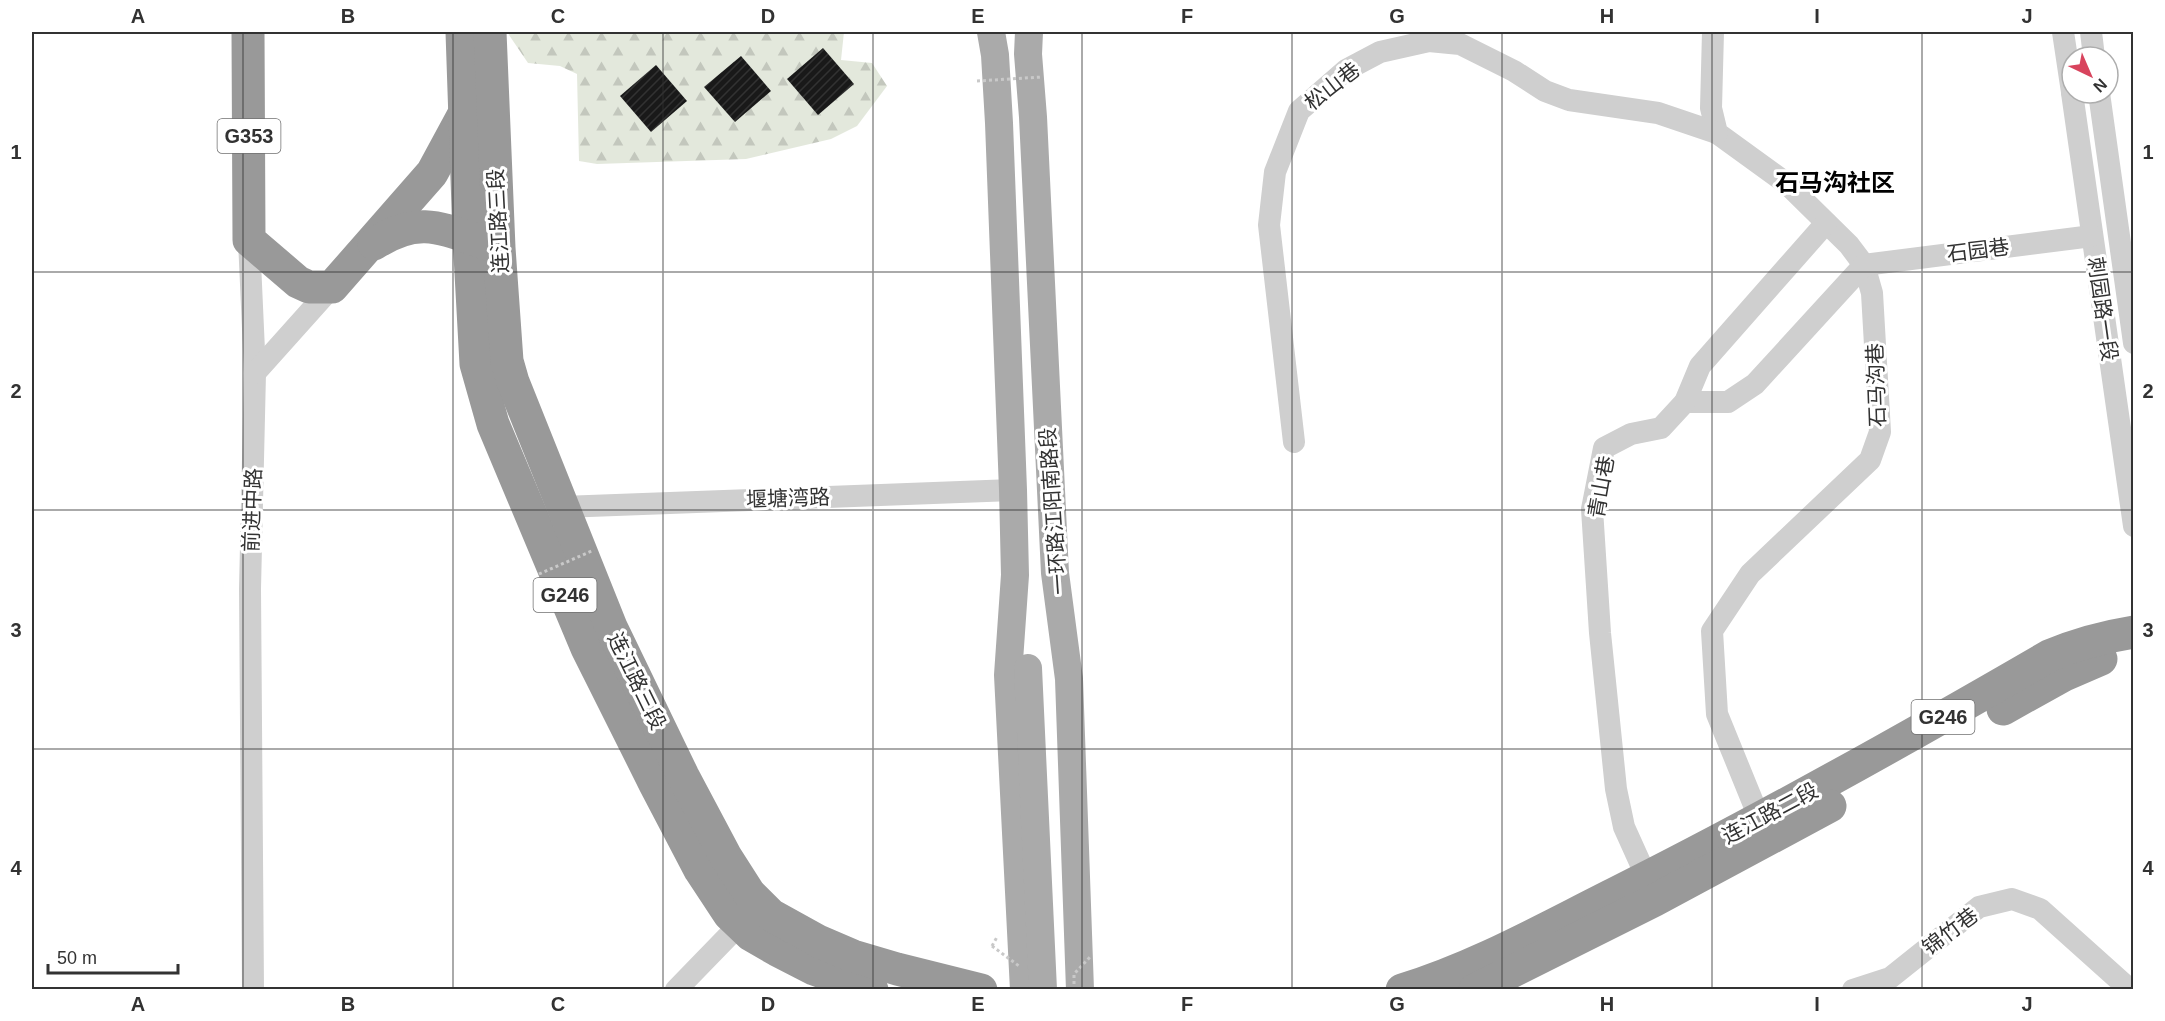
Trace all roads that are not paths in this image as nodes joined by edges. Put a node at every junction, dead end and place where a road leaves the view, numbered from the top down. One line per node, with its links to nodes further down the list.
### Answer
1 (248, 32): 14 (highway, 前进中路 / G353)
2 (462, 32): 9 (highway, 连江路三段 / G246)
3 (490, 32): 16 (highway, 连江路三段 / G246)
4 (991, 32): 23 (main road, 一环路江阳南路段)
5 (1029, 32): 26 (main road, 一环路江阳南路段)
6 (1713, 32): 10 (street)
7 (2074, 105): 12 (street, 刺园路一段)
8 (2101, 105): 19 (street, 刺园路一段)
9 (466, 111): 13 (highway, 连江路三段 / G246); 15 (highway)
10 (1717, 133): 11 (street, 石马沟巷); 22 (street, 松山巷)
11 (1826, 223): 17 (street, 石马沟巷); 21 (street, 青山巷)
12 (2092, 236): 17 (street, 石园巷); 25 (street, 刺园路一段)
13 (469, 237): 15 (highway); 16 (highway); 33 (highway, 连江路三段 / G246)
14 (249, 240): 18 (highway); 20 (street, 前进中路)
15 (368, 248): 18 (highway)
16 (499, 248): 24 (highway, 连江路三段 / G246)
17 (1864, 265): 21 (street); 31 (street, 石马沟巷)
18 (332, 287): 20 (street)
19 (2133, 343)
20 (255, 373): 38 (street, 前进中路)
21 (1684, 402): 32 (street, 青山巷)
22 (1294, 442)
23 (1013, 489): 24 (street, 堰塘湾路); 27 (main road, 一环路江阳南路段)
24 (562, 507): 41 (highway, 连江路三段 / G246)
25 (2133, 525)
26 (1055, 573): 30 (main road); 34 (main road, 一环路江阳南路段)
27 (1015, 575): 30 (main road); 35 (main road, 一环路江阳南路段)
28 (2133, 632): 31 (highway, 连江路二段 / G246)
29 (2133, 655): 31 (highway, 连江路二段 / G246)
30 (1037, 669): 42 (main road, bridge); 43 (main road)
31 (1764, 829): 32 (highway, 连江路二段 / G246); 37 (highway, 连江路二段 / G246)
32 (1647, 878): 45 (highway, 连江路二段 / G246)
33 (740, 924): 39 (street); 40 (highway, 连江路三段 / G246)
34 (1078, 928): 35 (main road); 44 (main road, 一环路江阳南路段)
35 (1021, 938): 36 (main road, 一环路江阳南路段)
36 (1022, 978)
37 (1479, 989)
38 (253, 990)
39 (676, 990)
40 (872, 990)
41 (981, 990)
42 (1043, 990)
43 (1061, 990)
44 (1080, 990)
45 (1402, 990)
46 (1852, 990): 47 (street, 锦竹巷)
47 (2132, 990)

